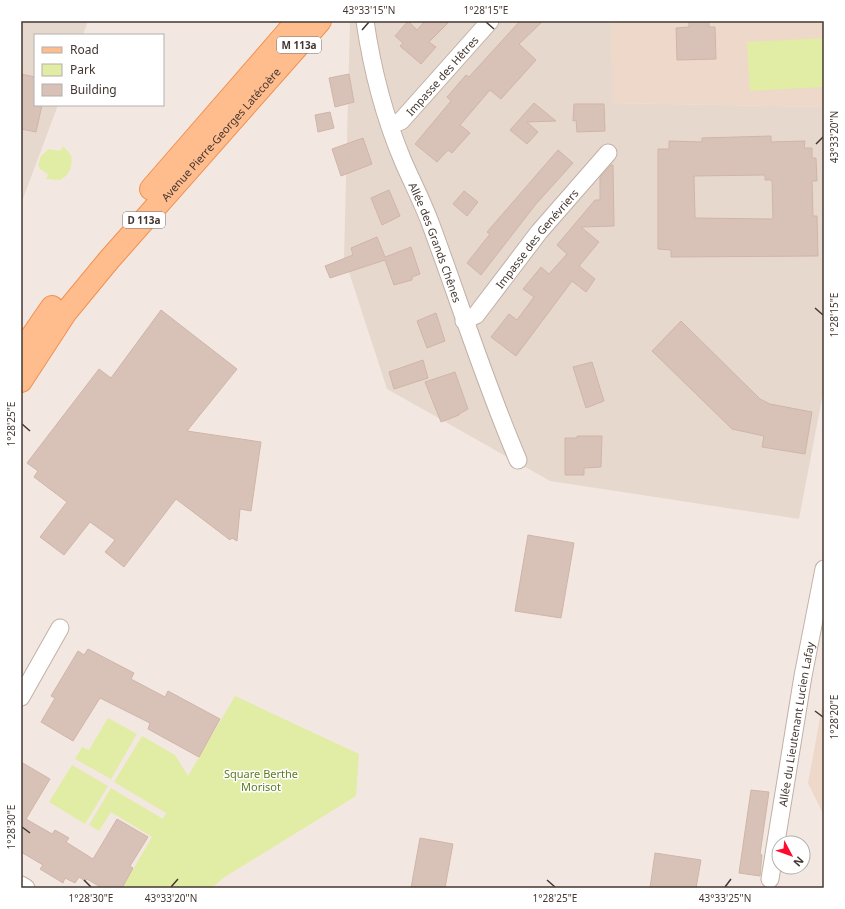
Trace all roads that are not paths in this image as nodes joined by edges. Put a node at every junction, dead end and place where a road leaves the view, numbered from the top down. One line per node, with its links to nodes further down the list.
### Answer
1 (297, 21): 5 (main road, Avenue Pierre-Georges Latécoère / M 113a)
2 (320, 21): 5 (main road, Avenue Pierre-Georges Latécoère / M 113a)
3 (365, 21): 6 (street, Allée des Grands Chênes)
4 (490, 21): 6 (street, Impasse des Hêtres)
5 (275, 59): 9 (main road, Avenue Pierre-Georges Latécoère / D 113a); 10 (main road, Avenue Pierre-Georges Latécoère / D 113a)
6 (391, 125): 8 (street, Allée des Grands Chênes)
7 (608, 153): 8 (street, Impasse des Genévriers)
8 (464, 321): 11 (street, Allée des Grands Chênes)
9 (21, 352)
10 (21, 381)
11 (518, 460)
12 (824, 570): 15 (street, Allée du Lieutenant Lucien Lafay)
13 (60, 628): 14 (street)
14 (21, 697)
15 (770, 879)
16 (21, 885): 17 (street)
17 (26, 888)

